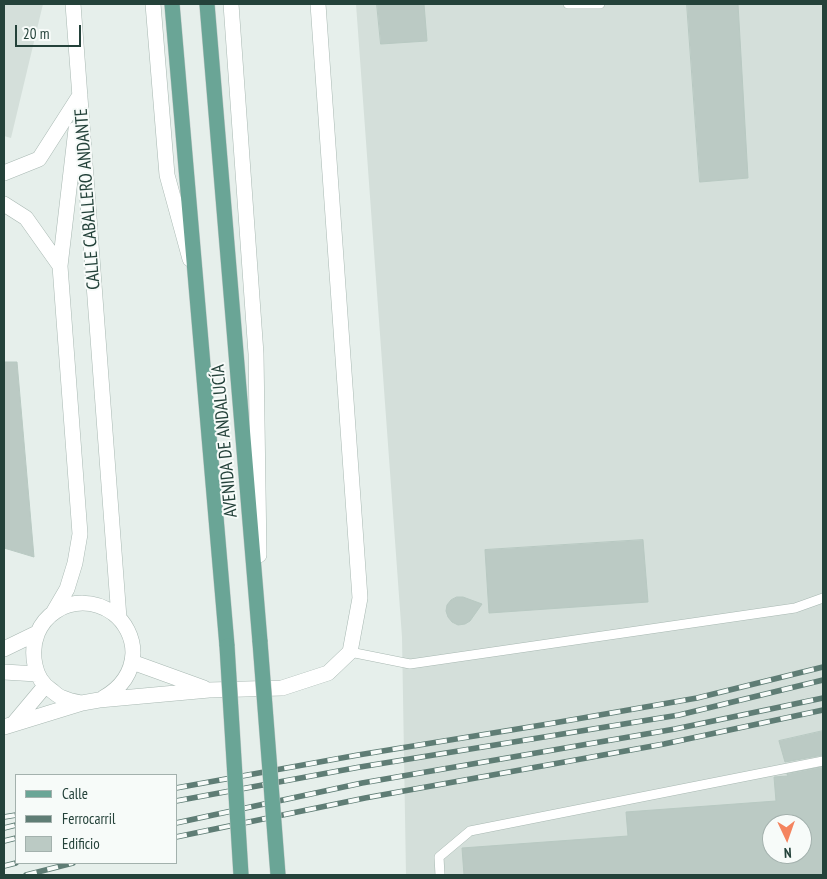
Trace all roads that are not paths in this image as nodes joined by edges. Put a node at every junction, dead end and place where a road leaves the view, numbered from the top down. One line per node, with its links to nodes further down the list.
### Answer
1 (73, 4): 9 (street)
2 (153, 4): 13 (street)
3 (172, 4): 13 (main road, AVENIDA DE ANDALUCÍA)
4 (207, 4): 18 (main road, AVENIDA DE ANDALUCÍA)
5 (231, 4): 18 (street)
6 (318, 4): 20 (street)
7 (568, 4): 8 (lane)
8 (600, 4)
9 (80, 95): 10 (street); 12 (street, CALLE CABALLERO ANDANTE); 16 (street, CALLE CABALLERO ANDANTE)
10 (4, 173)
11 (4, 204): 12 (street)
12 (60, 266): 15 (street, CALLE CABALLERO ANDANTE)
13 (196, 280): 29 (main road, AVENIDA DE ANDALUCÍA, bridge)
14 (823, 598): 20 (lane)
15 (53, 613): 16 (street); 17 (street)
16 (119, 618): 21 (street)
17 (37, 633): 19 (street); 23 (street)
18 (260, 642): 30 (main road, AVENIDA DE ANDALUCÍA, bridge)
19 (4, 649)
20 (350, 652): 24 (street)
21 (132, 662): 24 (street); 25 (street)
22 (4, 672): 23 (street)
23 (41, 680): 26 (street); 27 (street)
24 (209, 690): 25 (street)
25 (99, 700): 26 (street)
26 (82, 703): 27 (street)
27 (9, 725)
28 (823, 762): 31 (lane)
29 (241, 875)
30 (278, 875)
31 (440, 875)

